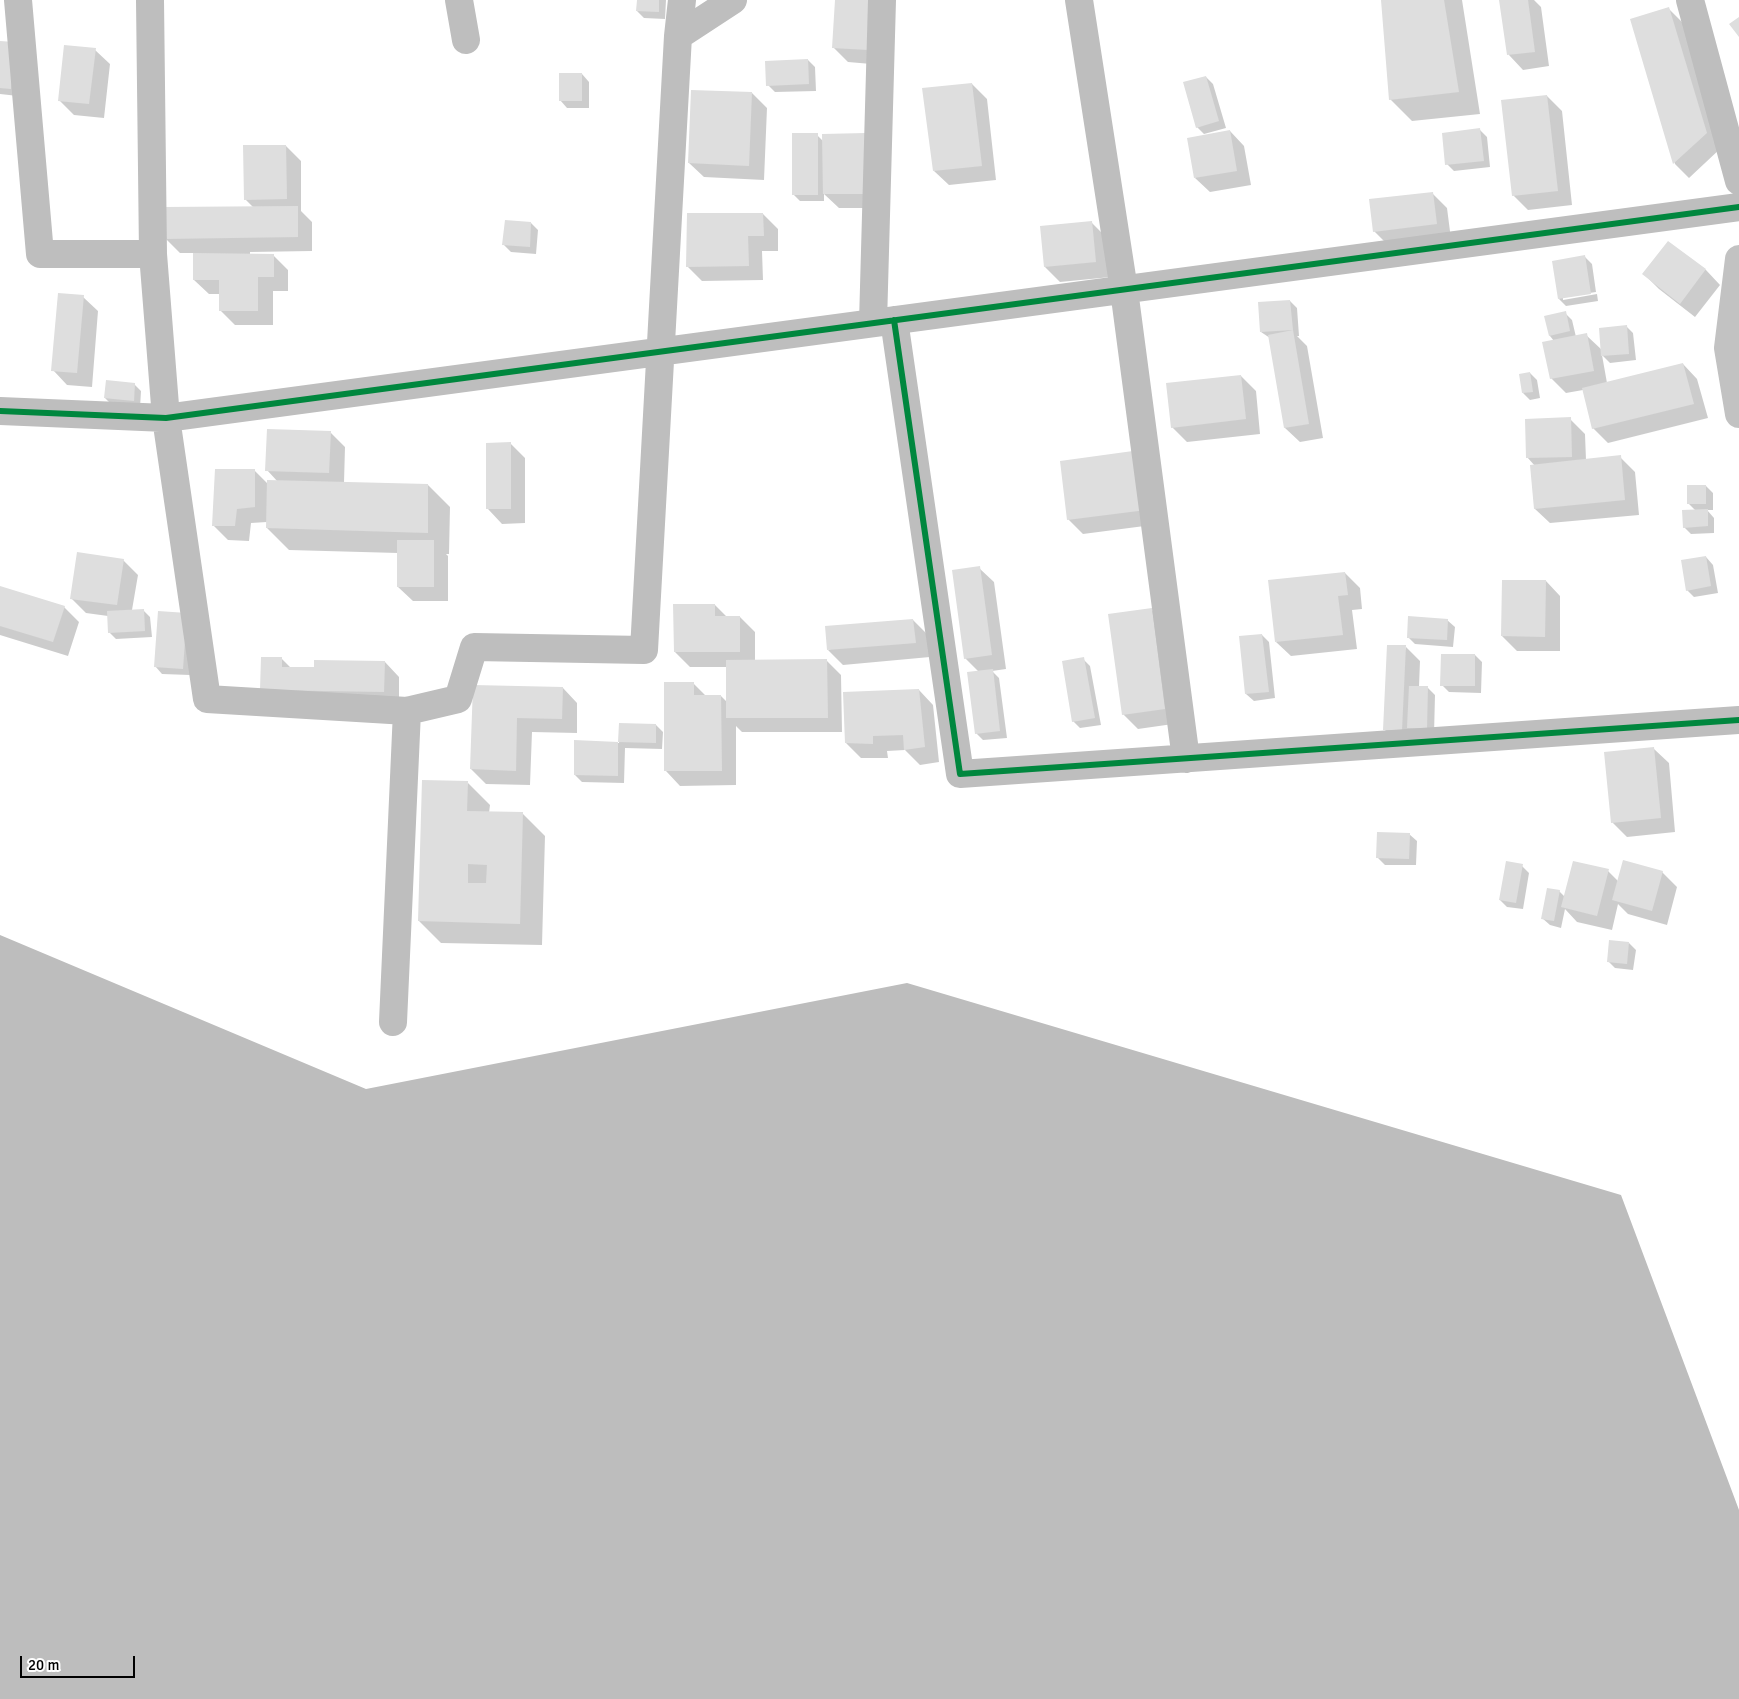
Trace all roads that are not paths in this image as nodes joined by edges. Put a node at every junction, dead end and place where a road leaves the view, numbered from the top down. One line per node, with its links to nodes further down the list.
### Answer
1 (18, 0): 13 (street)
2 (150, 0): 13 (street)
3 (459, 0): 10 (street)
4 (682, 0): 9 (street)
5 (732, 0): 9 (street)
6 (882, 0): 16 (street)
7 (1079, 0): 15 (street)
8 (1690, 0): 11 (street)
9 (678, 36): 17 (street)
10 (466, 40)
11 (1739, 182)
12 (1739, 207): 15 (street)
13 (153, 254): 20 (street)
14 (1739, 259): 19 (street)
15 (1124, 290): 16 (street); 23 (street)
16 (884, 321): 17 (street); 23 (street)
17 (662, 351): 20 (street); 21 (street)
18 (0, 411): 20 (street)
19 (1739, 414)
20 (166, 418): 21 (street)
21 (407, 711): 24 (street)
22 (1739, 720): 23 (street)
23 (1186, 759)
24 (393, 1022)

